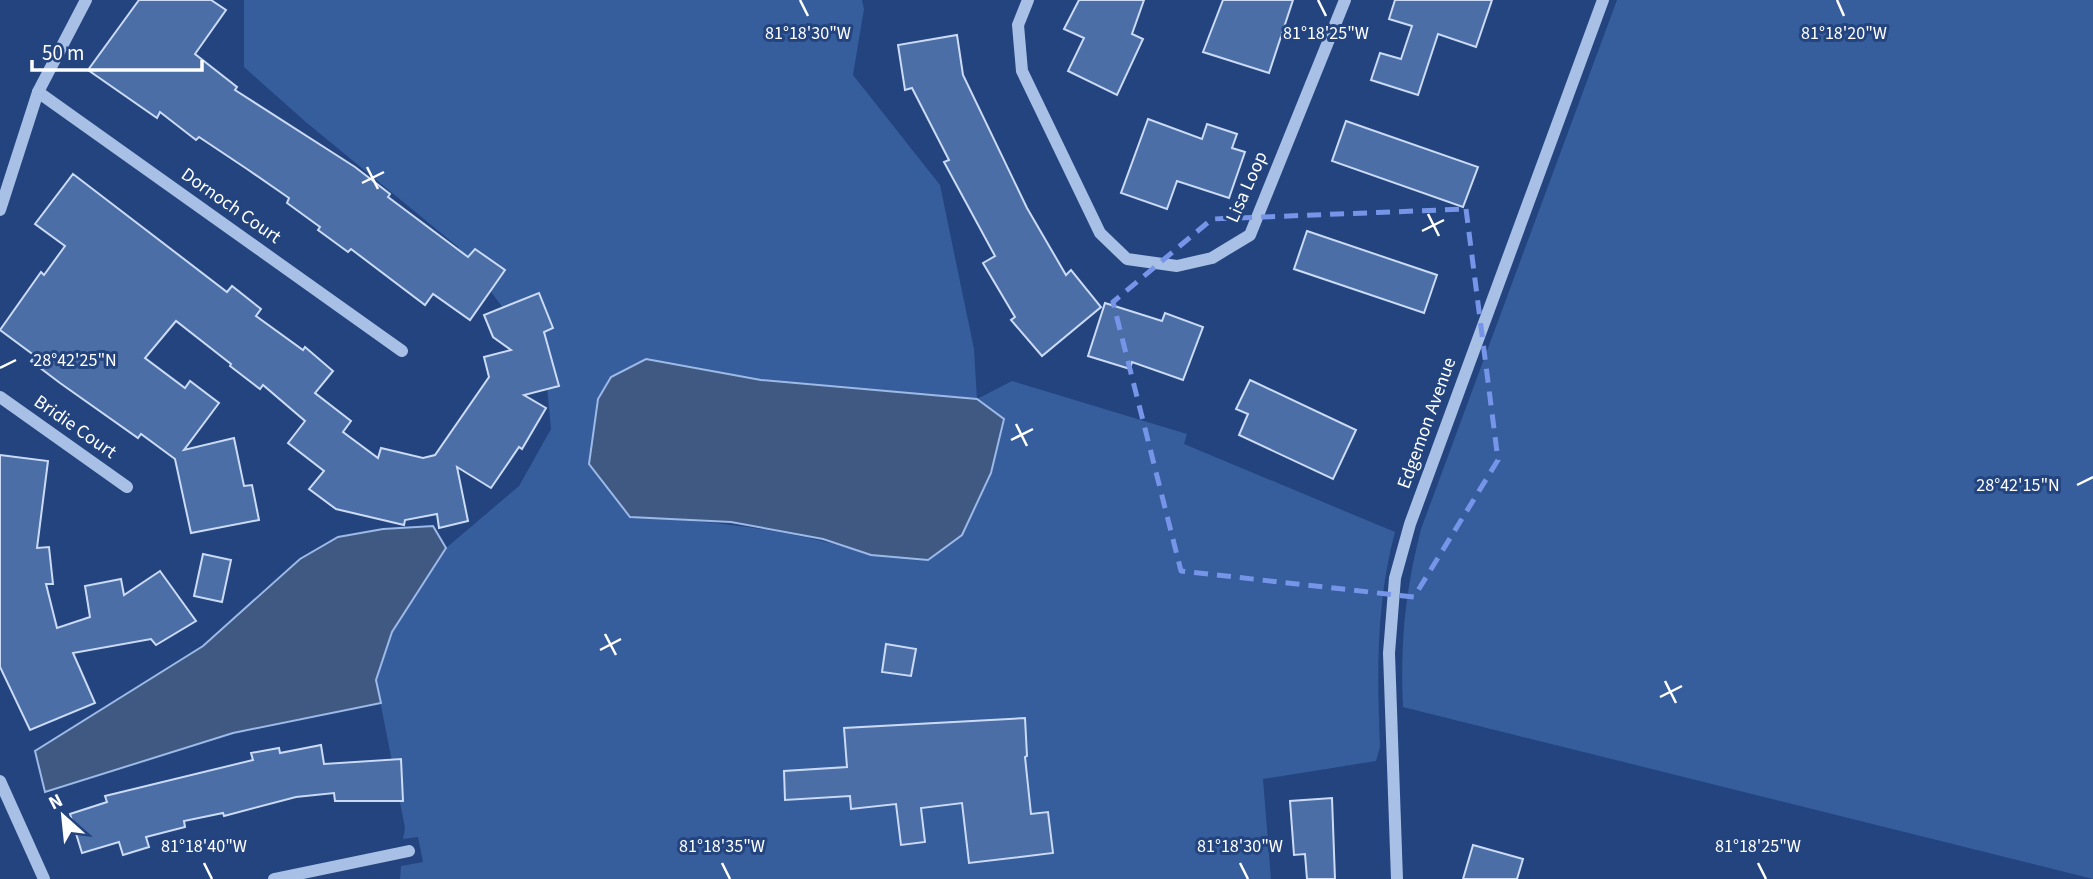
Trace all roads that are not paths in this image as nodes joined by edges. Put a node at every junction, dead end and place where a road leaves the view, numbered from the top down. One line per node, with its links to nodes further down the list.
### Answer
1 (86, 0): 5 (street)
2 (1028, 0): 3 (street, Lisa Loop)
3 (1345, 0)
4 (1604, 0): 14 (street, Edgemon Avenue)
5 (38, 92): 6 (street); 7 (street, Dornoch Court)
6 (0, 210)
7 (401, 351)
8 (0, 397): 9 (street, Bridie Court)
9 (127, 487)
10 (0, 780): 12 (street)
11 (409, 851): 13 (street)
12 (44, 879)
13 (274, 879)
14 (1397, 879)

